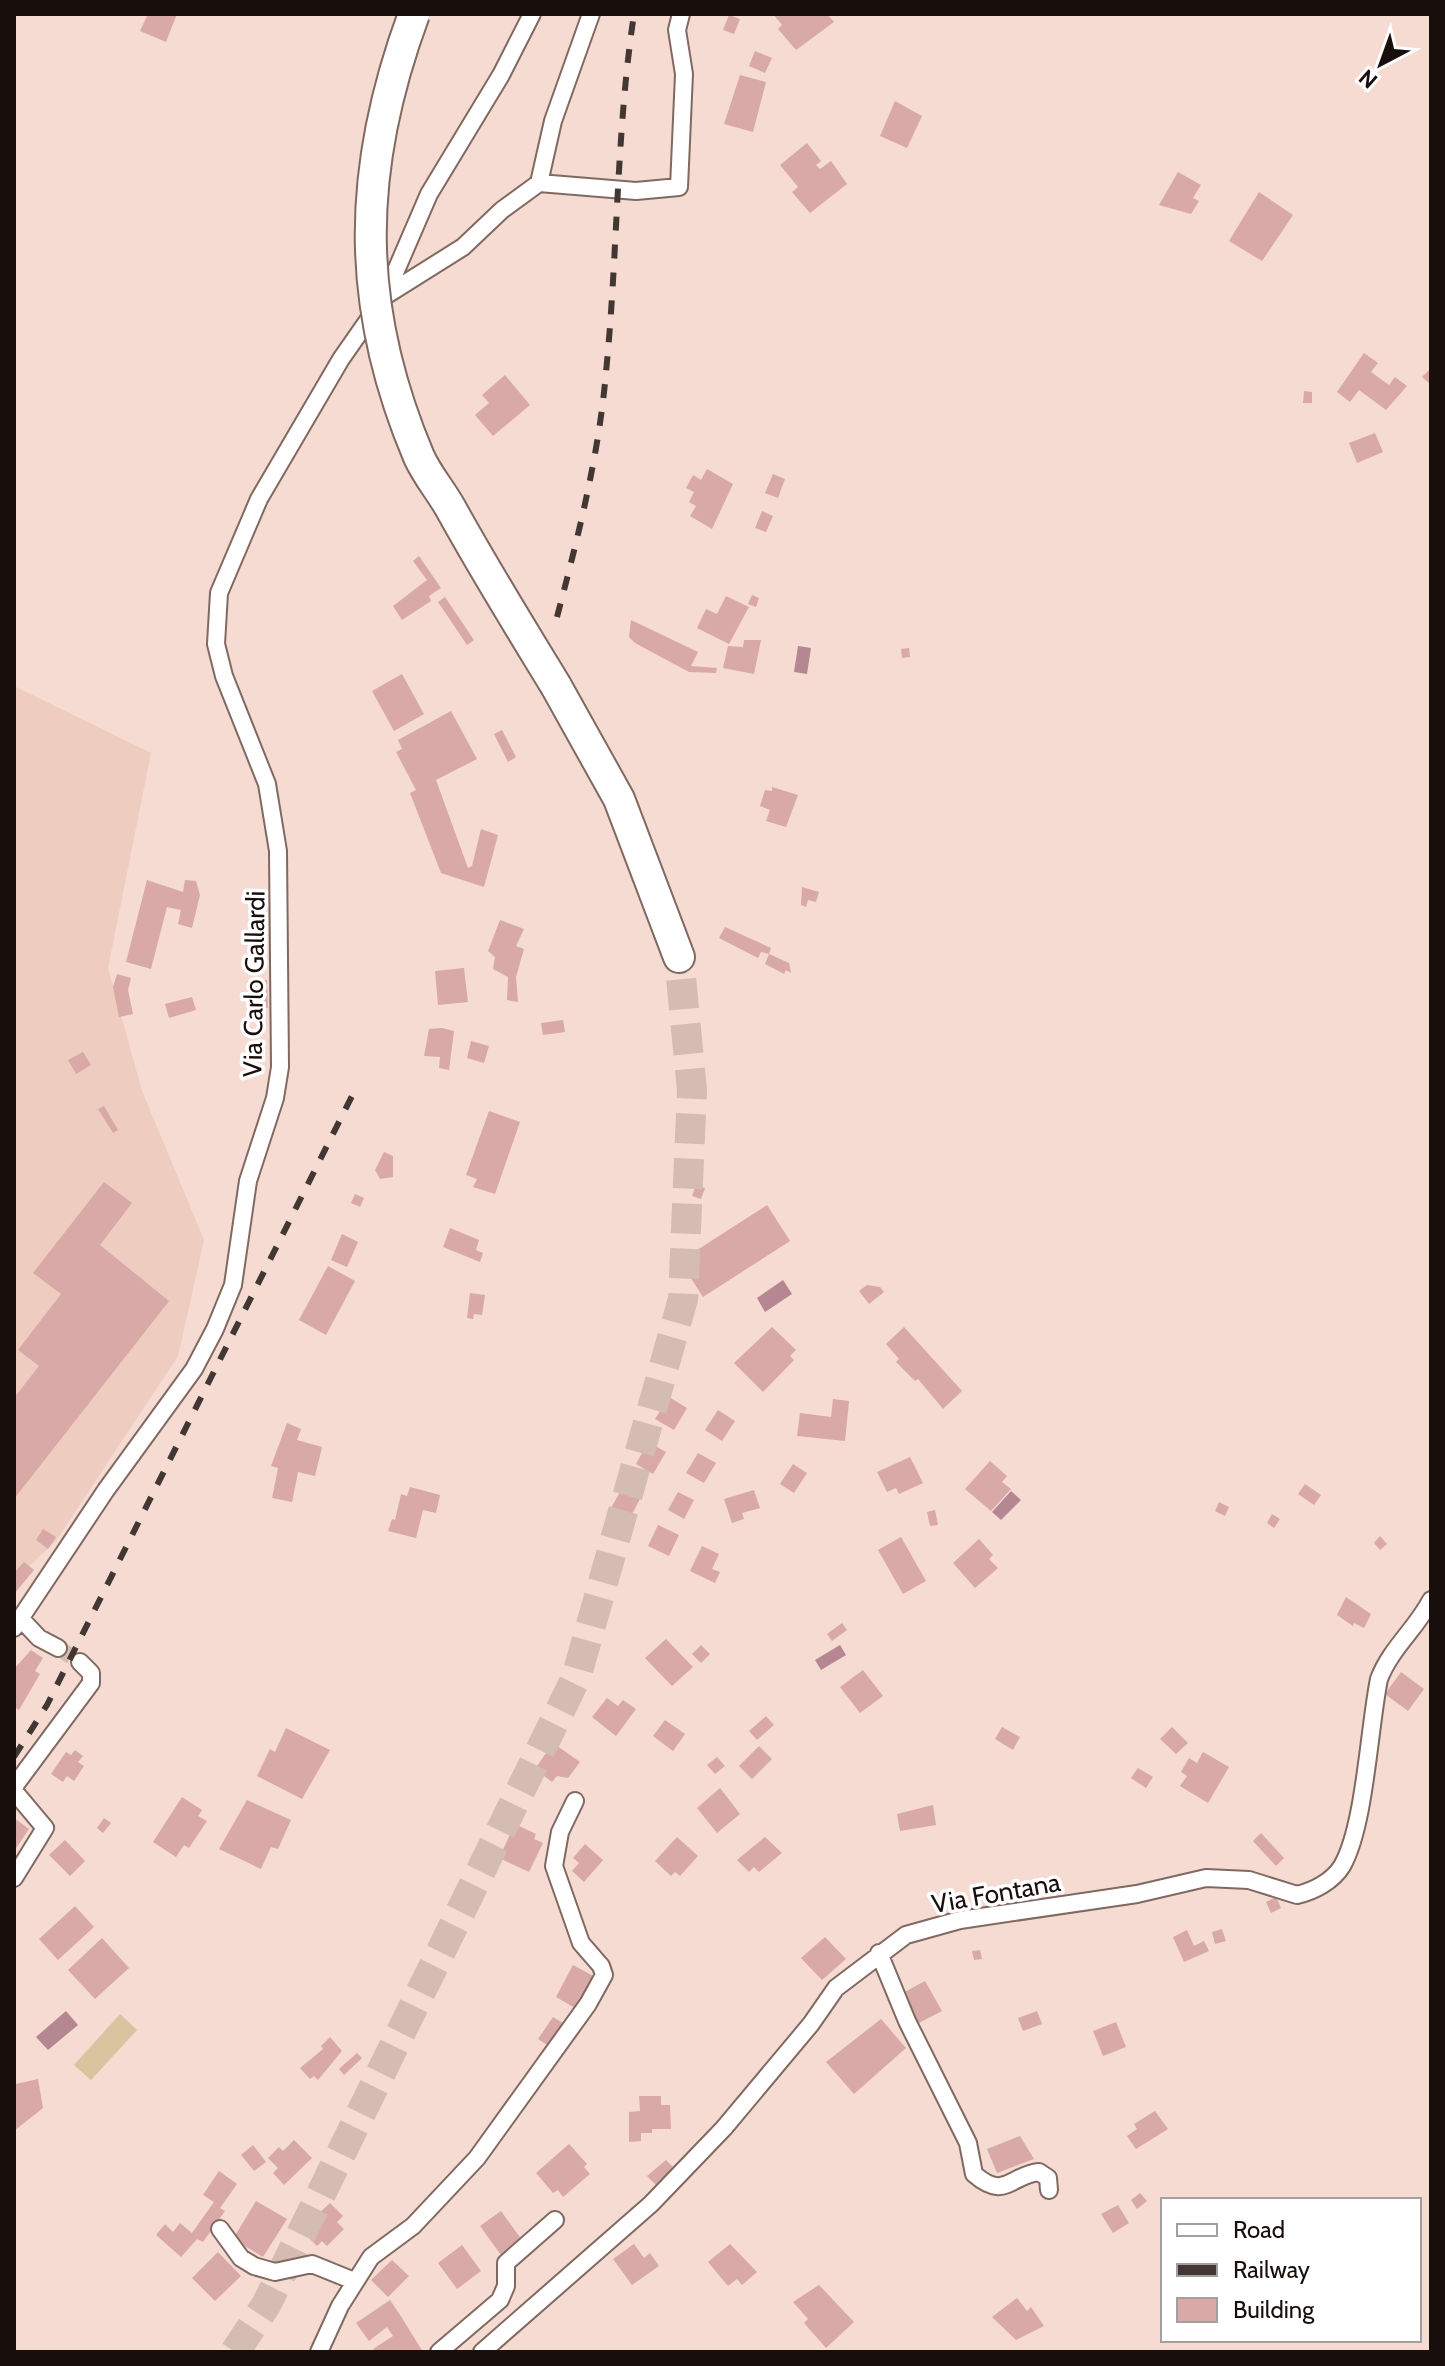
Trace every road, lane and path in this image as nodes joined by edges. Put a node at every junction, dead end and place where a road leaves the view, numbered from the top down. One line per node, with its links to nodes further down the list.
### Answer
1 (414, 14): 7 (highway, bridge)
2 (532, 14): 6 (street)
3 (591, 14): 5 (street)
4 (681, 14): 5 (street)
5 (539, 183): 6 (street)
6 (385, 296): 9 (street, Via Carlo Gallardi)
7 (679, 957)
8 (1431, 1600): 14 (street, Via Fontana)
9 (18, 1624): 10 (street)
10 (58, 1648)
11 (80, 1662): 13 (street)
12 (575, 1801): 18 (street)
13 (14, 1878)
14 (879, 1953): 15 (street); 21 (street, Via Fontana)
15 (1049, 2190)
16 (555, 2220): 20 (street)
17 (220, 2229): 18 (street)
18 (354, 2281): 19 (street)
19 (319, 2352)
20 (439, 2352)
21 (482, 2352)

